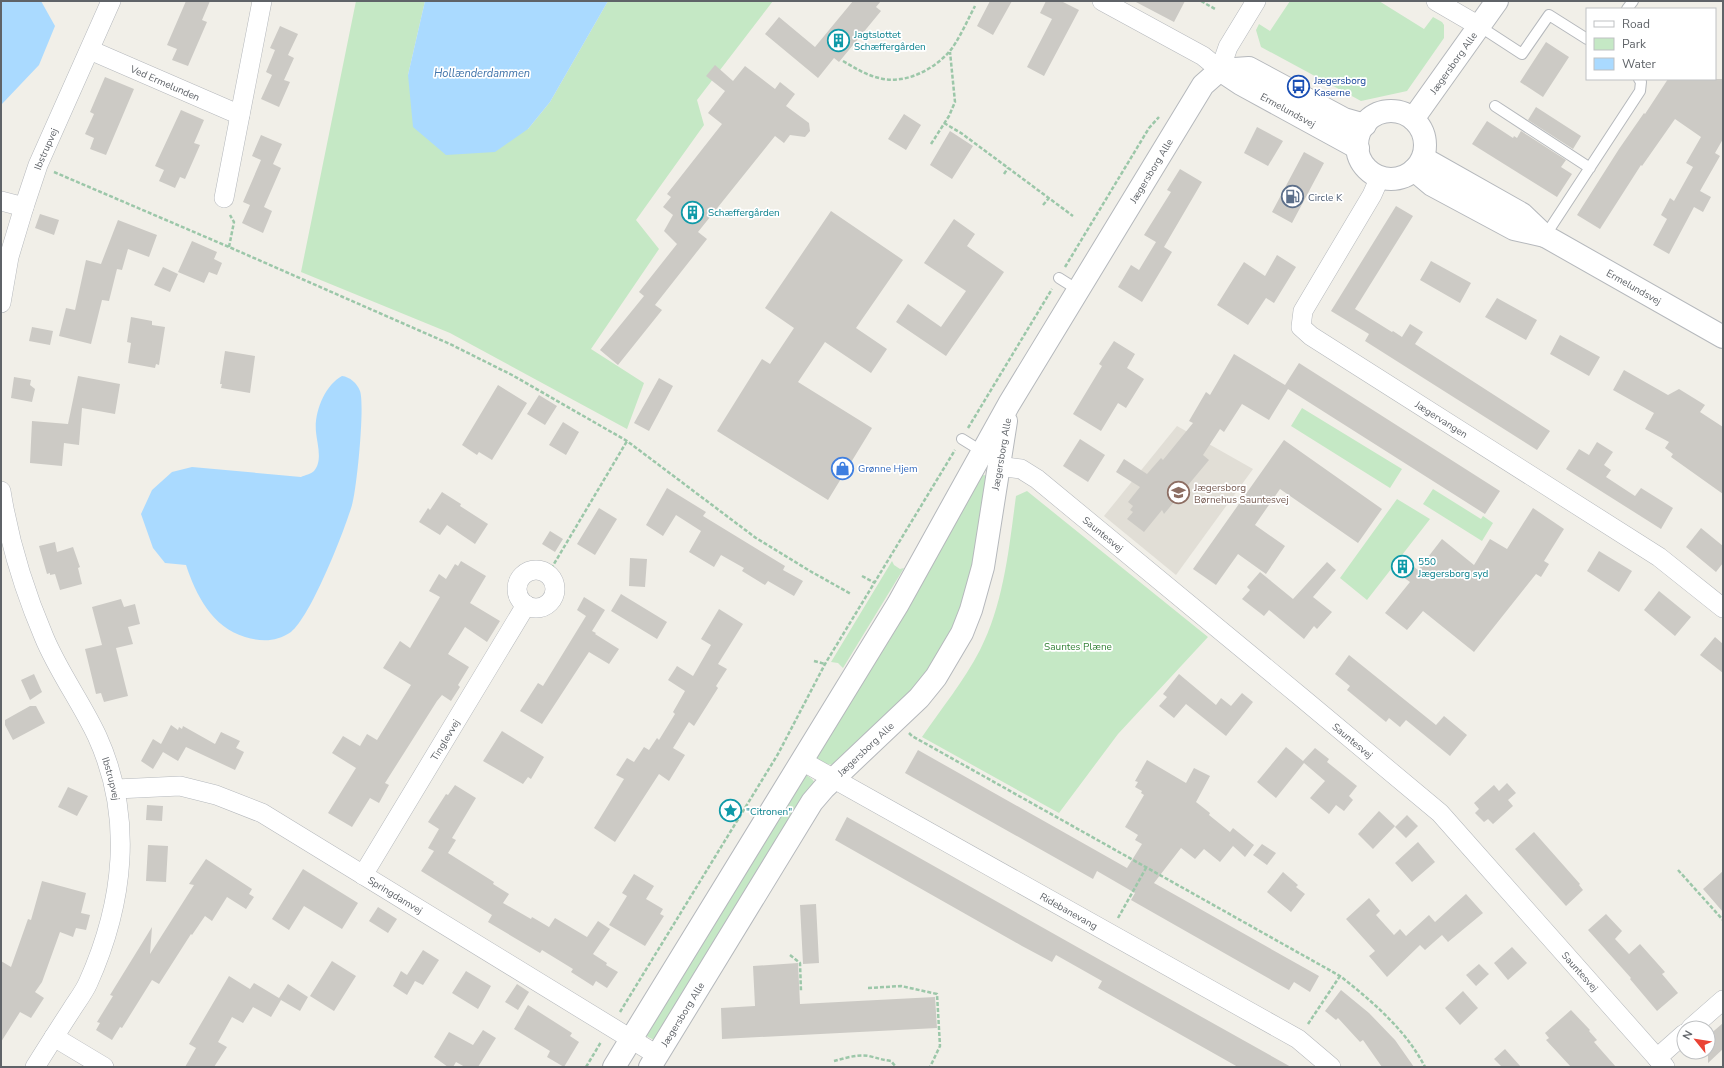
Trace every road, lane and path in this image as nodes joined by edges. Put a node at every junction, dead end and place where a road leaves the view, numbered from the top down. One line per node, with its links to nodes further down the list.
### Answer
1 (110, 1): 12 (street, Ibstrupvej)
2 (262, 1): 18 (street)
3 (1102, 1): 15 (street, Ermelundsvej)
4 (1201, 1): 9 (path)
5 (1256, 1): 15 (street)
6 (1436, 1): 10 (street, Jægersborg Alle)
7 (1497, 1): 10 (street, Jægersborg Alle)
8 (975, 6): 13 (path)
9 (1215, 9)
10 (1479, 26): 11 (lane); 19 (street, Jægersborg Alle)
11 (1586, 38)
12 (90, 50): 18 (street, Ved Ermelunden); 26 (street, Ibstrupvej)
13 (950, 51): 14 (path); 20 (path)
14 (843, 61)
15 (1220, 70): 21 (street, Ermelundsvej); 24 (street, Ermelundsvej); 40 (street, Jægersborg Alle)
16 (1640, 80): 28 (lane)
17 (1495, 106): 28 (lane)
18 (240, 115): 31 (street)
19 (1413, 119): 21 (street); 25 (street)
20 (944, 123): 23 (path); 27 (path)
21 (1365, 124): 24 (street)
22 (1149, 128): 39 (path)
23 (931, 144)
24 (1358, 148): 30 (street)
25 (1418, 164): 30 (street); 37 (street, Ermelundsvej)
26 (38, 165): 35 (street, Ibstrupvej); 38 (path)
27 (1008, 168): 29 (path); 32 (path)
28 (1590, 168): 37 (lane)
29 (1004, 174)
30 (1380, 177): 52 (street, Jægervangen)
31 (224, 198): 38 (path)
32 (1049, 198): 34 (path); 36 (path)
33 (1, 201): 35 (street)
34 (1044, 205)
35 (24, 207): 41 (street, Ibstrupvej)
36 (1073, 216)
37 (1545, 236): 42 (street, Ermelundsvej)
38 (230, 247): 44 (path)
39 (1059, 278): 40 (lane); 43 (path)
40 (1078, 290): 45 (street, Jægersborg Alle)
41 (1, 303)
42 (1723, 337)
43 (962, 439): 45 (lane); 49 (path)
44 (627, 442): 47 (path); 50 (path)
45 (990, 459): 55 (street, Jægersborg Alle); 56 (street, Jægersborg Alle); 77 (street, Sauntesvej)
46 (1, 491): 58 (street, Ibstrupvej)
47 (548, 574): 51 (street); 51 (street)
48 (862, 576): 49 (path)
49 (875, 583): 54 (path)
50 (851, 594)
51 (526, 605): 61 (street, Tinglevvej)
52 (1723, 608)
53 (814, 661): 54 (path)
54 (826, 664): 70 (path)
55 (897, 720): 57 (street, Jægersborg Alle); 59 (path)
56 (802, 761): 57 (street, Ridebanevang); 72 (street, Jægersborg Alle)
57 (833, 780): 63 (street, Ridebanevang); 75 (street, Jægersborg Alle)
58 (116, 789): 61 (street, Springdamvej); 71 (street, Ibstrupvej)
59 (1146, 868): 63 (path); 65 (path)
60 (1678, 870): 62 (path)
61 (364, 875): 70 (street, Springdamvej)
62 (1723, 920)
63 (1109, 934): 73 (street, Ridebanevang)
64 (790, 955): 67 (path)
65 (1340, 976): 73 (path); 85 (path)
66 (868, 988): 83 (path)
67 (801, 991)
68 (1723, 1000): 69 (street)
69 (1700, 1020)
70 (611, 1027): 72 (street, Springdamvej); 80 (path)
71 (54, 1037): 78 (street, Ibstrupvej); 79 (street)
72 (631, 1039): 75 (street, Springdamvej); 81 (street, Jægersborg Alle)
73 (1298, 1039): 84 (street, Ridebanevang)
74 (1676, 1044): 77 (street)
75 (654, 1061)
76 (834, 1061): 82 (path)
77 (1661, 1063)
78 (35, 1067)
79 (104, 1067)
80 (586, 1067)
81 (614, 1067)
82 (896, 1067)
83 (930, 1067)
84 (1331, 1067)
85 (1425, 1067)

